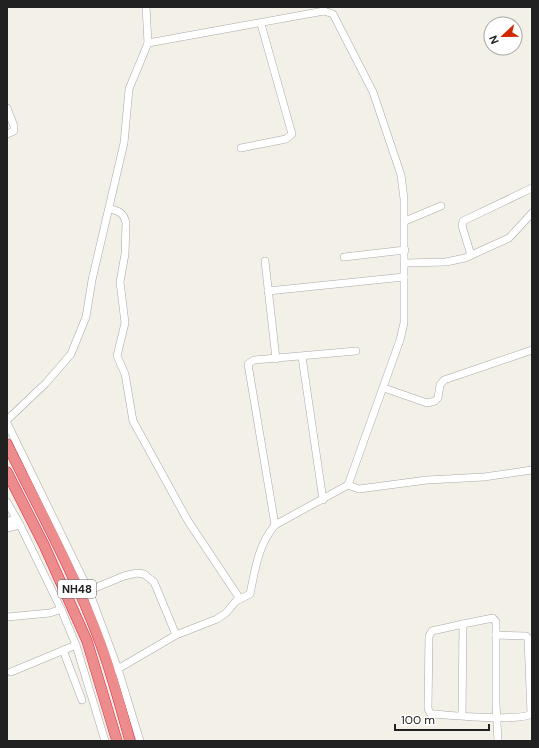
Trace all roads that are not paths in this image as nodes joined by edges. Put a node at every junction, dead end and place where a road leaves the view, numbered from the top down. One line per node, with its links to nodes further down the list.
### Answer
1 (146, 7): 4 (street)
2 (328, 9): 3 (street); 12 (street)
3 (261, 24): 4 (street); 7 (street)
4 (148, 43): 10 (street)
5 (7, 108): 6 (street)
6 (7, 134)
7 (241, 148)
8 (532, 188): 14 (street)
9 (442, 206): 12 (street)
10 (110, 208): 25 (street); 39 (street)
11 (532, 213): 14 (street)
12 (405, 221): 13 (street)
13 (405, 250): 15 (street); 17 (street)
14 (471, 255): 17 (street)
15 (344, 257)
16 (264, 261): 19 (street)
17 (405, 263): 18 (street)
18 (404, 277): 19 (street); 24 (street)
19 (268, 292): 23 (street)
20 (532, 350): 24 (street)
21 (356, 351): 22 (street)
22 (302, 357): 23 (street); 31 (street)
23 (276, 359): 36 (street)
24 (384, 388): 30 (street)
25 (7, 420)
26 (7, 423): 38 (street)
27 (7, 444): 38 (highway, NH48)
28 (532, 470): 30 (street)
29 (7, 472): 53 (highway, NH48)
30 (348, 485): 31 (street)
31 (323, 500): 36 (street)
32 (8, 505): 33 (street)
33 (16, 518): 34 (street); 35 (street)
34 (7, 522)
35 (20, 525): 37 (street); 40 (street)
36 (275, 525): 39 (street)
37 (7, 528)
38 (84, 593): 43 (street); 47 (highway, NH48)
39 (240, 599): 43 (street)
40 (61, 609): 41 (street); 45 (street)
41 (7, 617)
42 (463, 624): 44 (street); 50 (street); 50 (street)
43 (176, 635): 47 (street)
44 (496, 635): 51 (street); 51 (street)
45 (76, 645): 46 (street); 52 (street)
46 (64, 650): 48 (street); 49 (street)
47 (115, 671): 54 (highway, NH48); 55 (street)
48 (11, 672)
49 (82, 700)
50 (462, 715): 51 (street)
51 (496, 717): 56 (street)
52 (105, 741)
53 (116, 741)
54 (130, 741)
55 (140, 741)
56 (498, 741)

